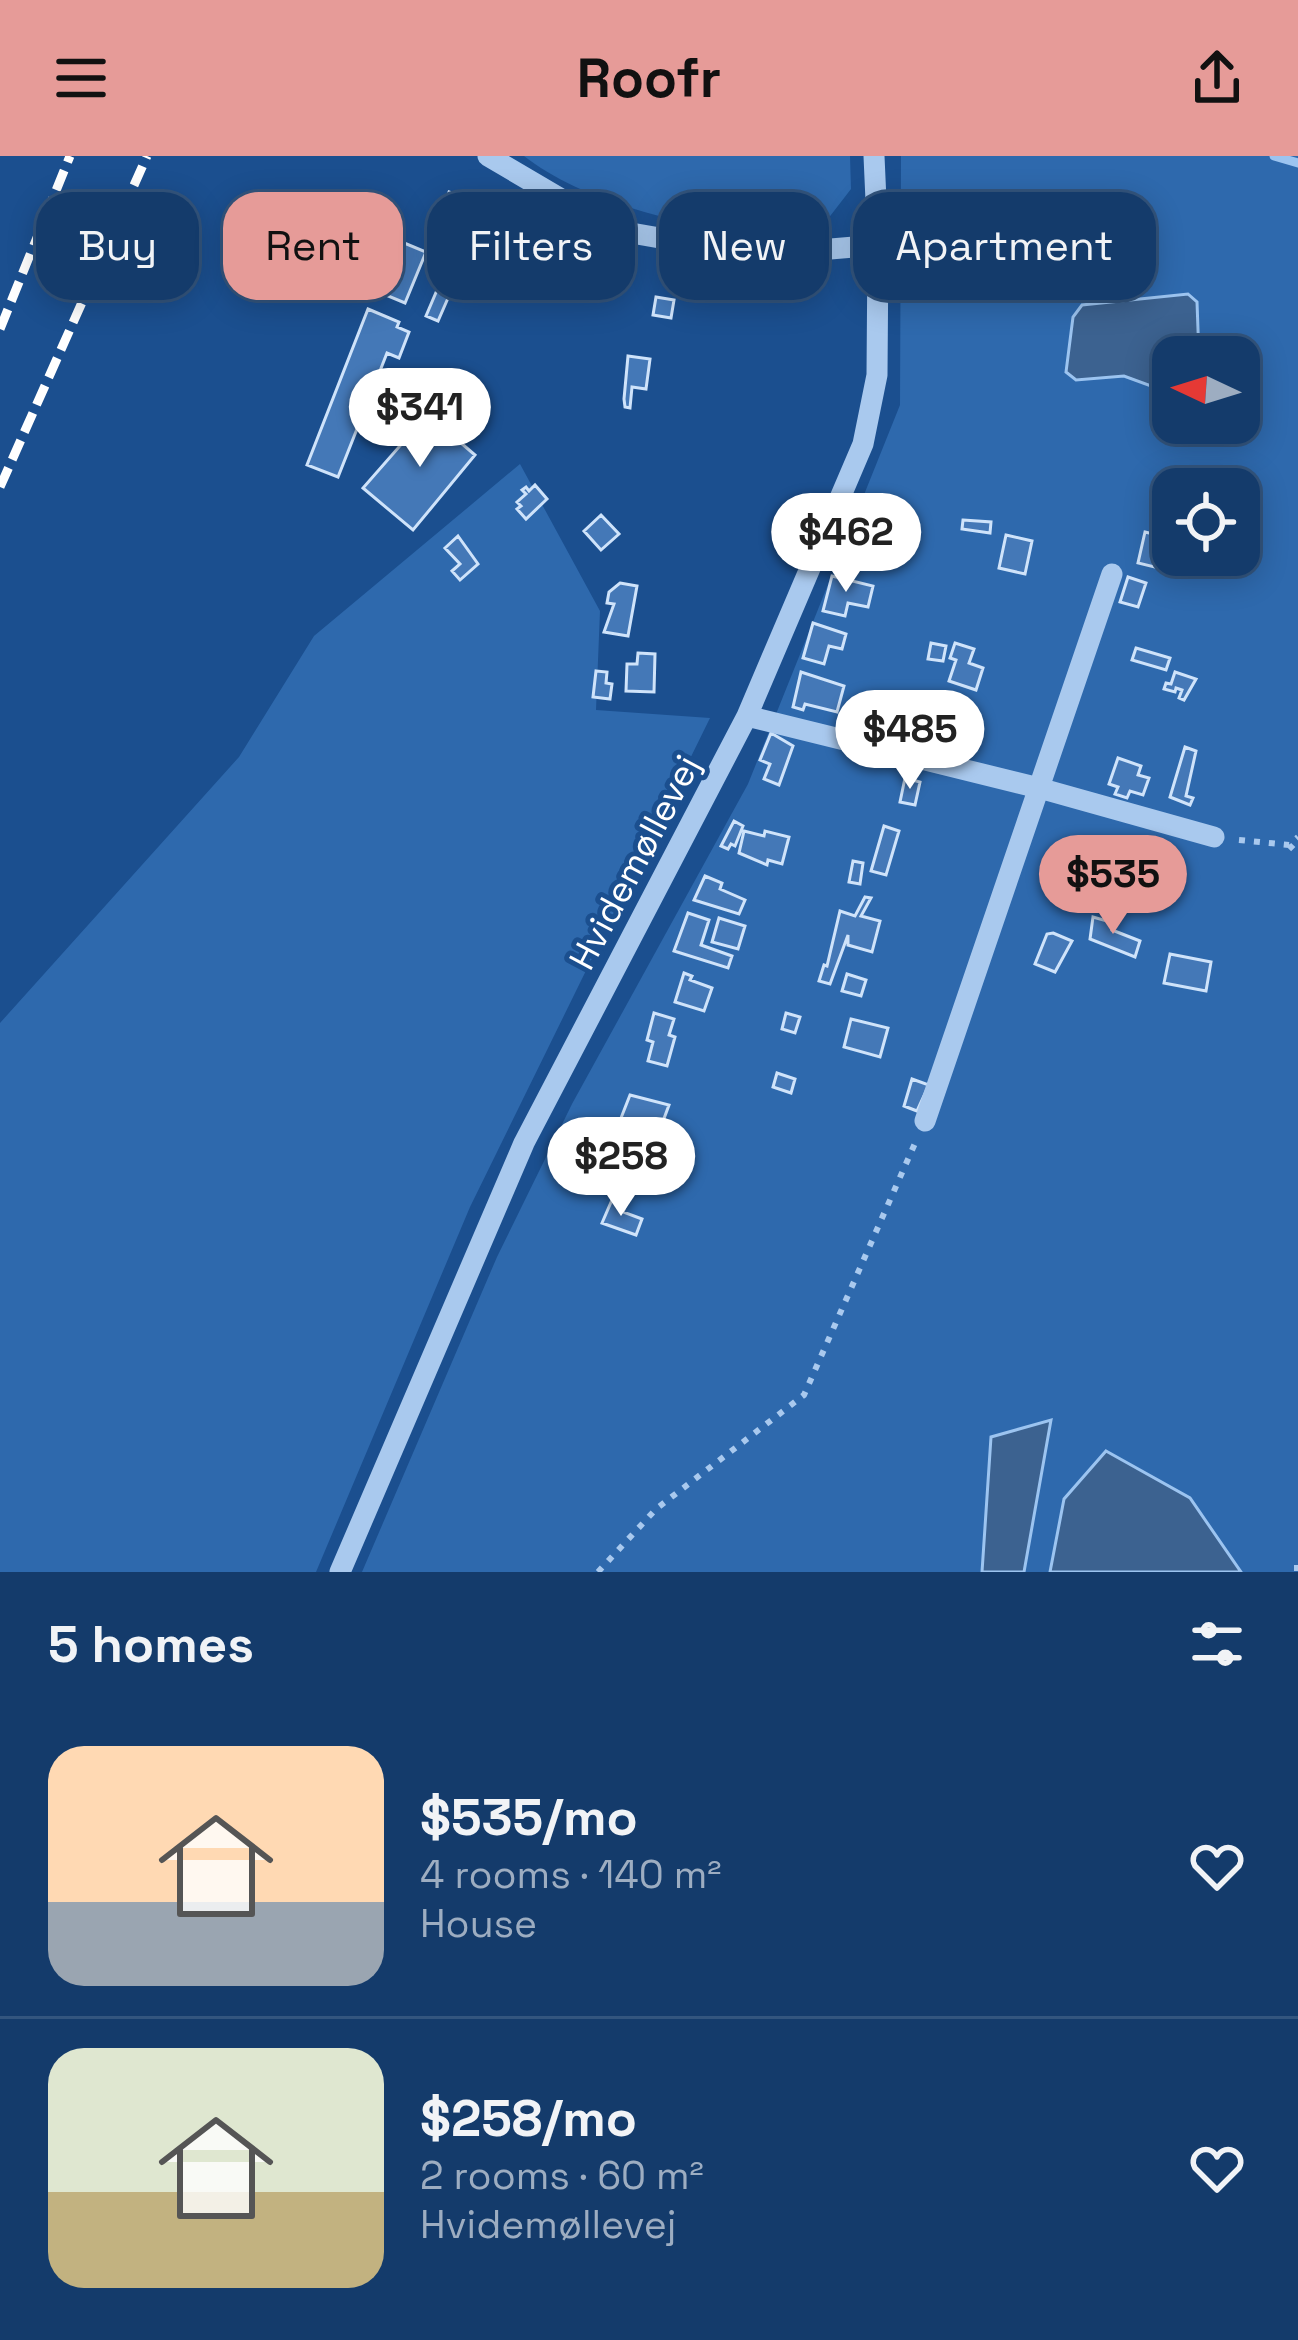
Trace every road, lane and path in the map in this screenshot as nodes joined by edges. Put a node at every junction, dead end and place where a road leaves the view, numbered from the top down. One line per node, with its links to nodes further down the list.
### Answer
1 (488, 156): 4 (street)
2 (874, 156): 3 (street, Hvidemøllevej)
3 (876, 192)
4 (853, 246)
5 (878, 300): 7 (street, Hvidemøllevej)
6 (1112, 574): 8 (street)
7 (747, 716): 8 (street); 14 (street, Hvidemøllevej)
8 (1039, 788): 9 (street); 13 (street)
9 (1214, 837): 11 (path)
10 (1298, 837): 11 (path)
11 (1289, 845): 12 (path)
12 (1298, 854)
13 (925, 1121): 15 (path)
14 (340, 1572)
15 (598, 1572)

